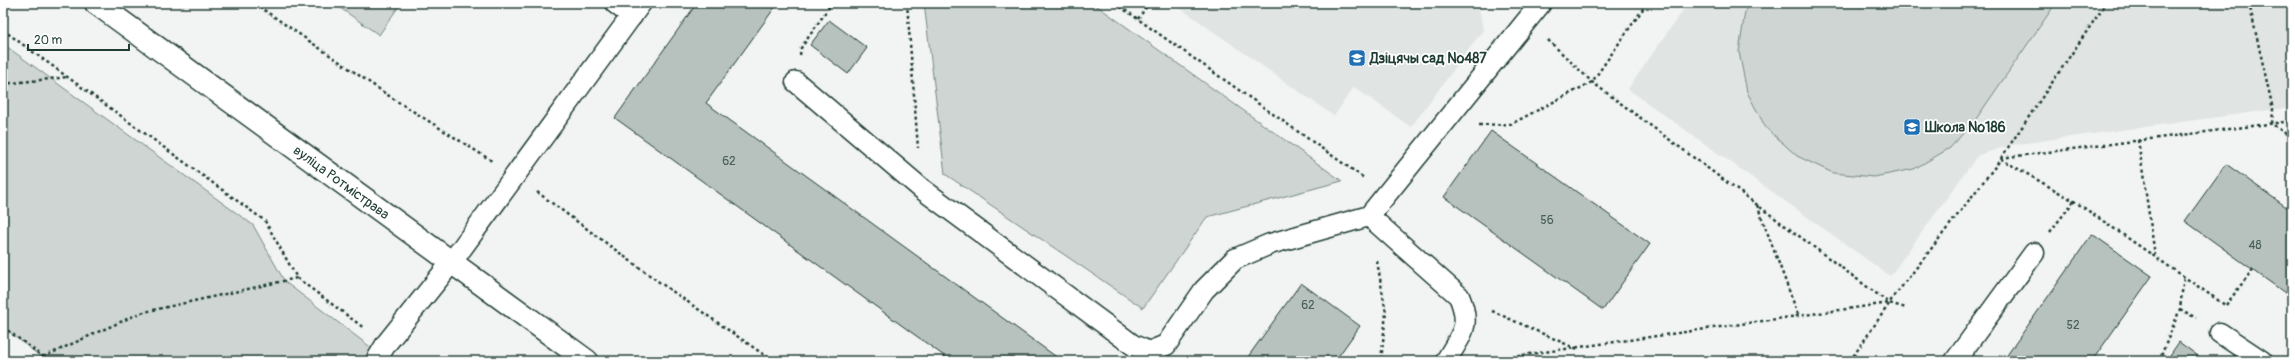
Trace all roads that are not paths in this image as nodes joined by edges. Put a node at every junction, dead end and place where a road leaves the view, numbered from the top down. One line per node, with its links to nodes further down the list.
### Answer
1 (96, 3): 8 (street, вуліца Ротмістрава)
2 (615, 3): 4 (lane)
3 (1541, 3): 6 (lane)
4 (636, 9): 8 (lane)
5 (796, 82): 6 (lane)
6 (1368, 216): 12 (lane)
7 (2034, 254): 13 (lane)
8 (451, 263): 10 (lane); 11 (street, вуліца Ротмістрава)
9 (2220, 333): 14 (lane)
10 (376, 361)
11 (587, 361)
12 (1446, 361)
13 (1955, 361)
14 (2262, 361)

